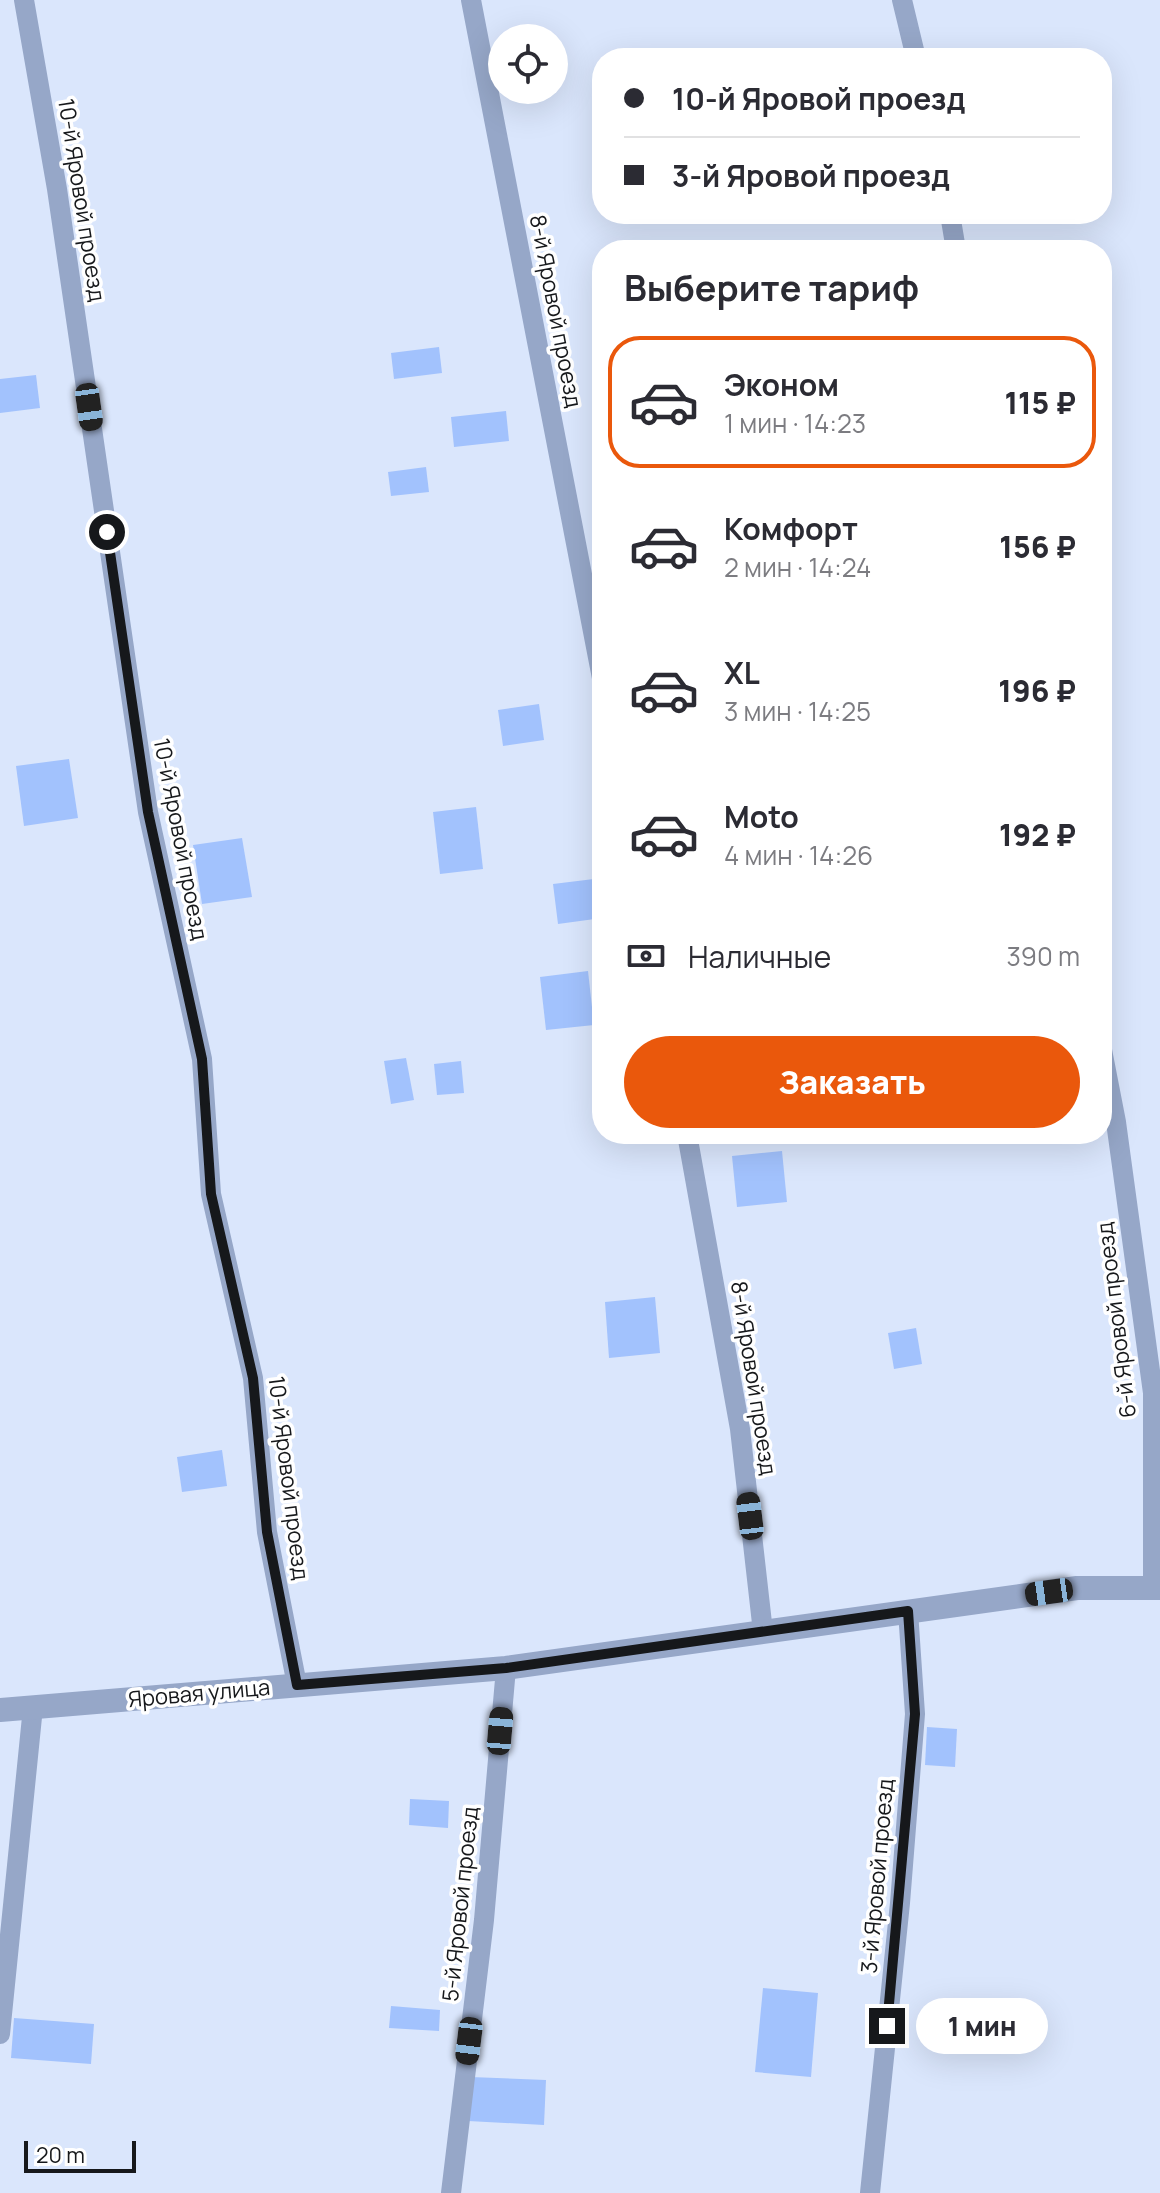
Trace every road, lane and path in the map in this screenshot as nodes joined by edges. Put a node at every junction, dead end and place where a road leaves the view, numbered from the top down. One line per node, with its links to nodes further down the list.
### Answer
1 (24, 0): 12 (lane, 10-й Яровой проезд)
2 (471, 0): 5 (lane, 8-й Яровой проезд)
3 (902, 0): 4 (lane)
4 (914, 48)
5 (592, 626)
6 (1112, 1101): 8 (lane, 6-й Яровой проезд)
7 (689, 1144): 10 (lane, 8-й Яровой проезд)
8 (1156, 1588): 9 (street, Яровая улица)
9 (908, 1611): 10 (street, Яровая улица); 17 (lane, 3-й Яровой проезд)
10 (763, 1632): 11 (street, Яровая улица)
11 (506, 1668): 12 (street, Яровая улица); 16 (lane, 5-й Яровой проезд)
12 (297, 1685): 13 (street, Яровая улица)
13 (33, 1707): 14 (street, Яровая улица); 15 (lane)
14 (0, 1710)
15 (0, 2034)
16 (451, 2193)
17 (870, 2193)

